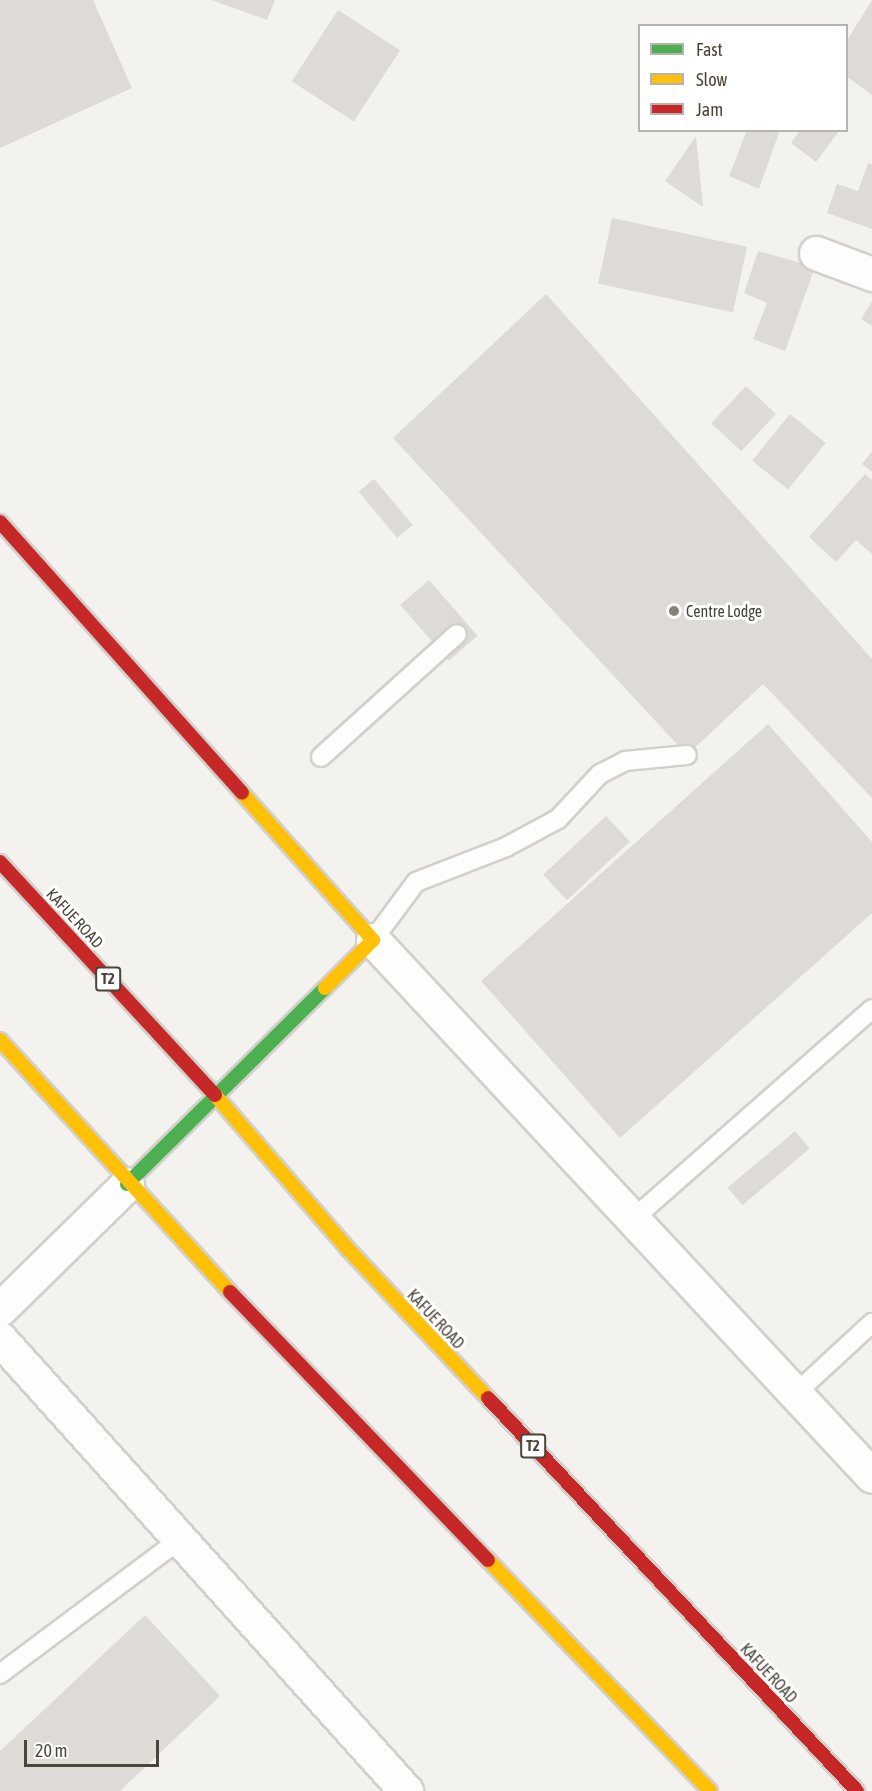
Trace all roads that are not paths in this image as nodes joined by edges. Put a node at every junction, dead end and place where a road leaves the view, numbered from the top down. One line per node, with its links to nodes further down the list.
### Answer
1 (816, 253): 2 (street)
2 (872, 274)
3 (0, 522): 8 (main road)
4 (458, 634): 6 (lane)
5 (687, 754): 8 (lane)
6 (321, 757)
7 (0, 862): 11 (main road, KAFUE ROAD / T2)
8 (373, 940): 11 (main road); 13 (street)
9 (872, 1009): 13 (lane)
10 (0, 1040): 12 (main road)
11 (216, 1096): 12 (main road); 23 (main road, KAFUE ROAD / T2)
12 (127, 1184): 14 (street); 22 (main road)
13 (633, 1219): 17 (street)
14 (0, 1309)
15 (872, 1323): 17 (lane)
16 (0, 1339): 19 (street)
17 (795, 1394): 18 (street)
18 (872, 1476)
19 (179, 1540): 20 (lane); 21 (street)
20 (0, 1674)
21 (406, 1791)
22 (710, 1791)
23 (857, 1791)

